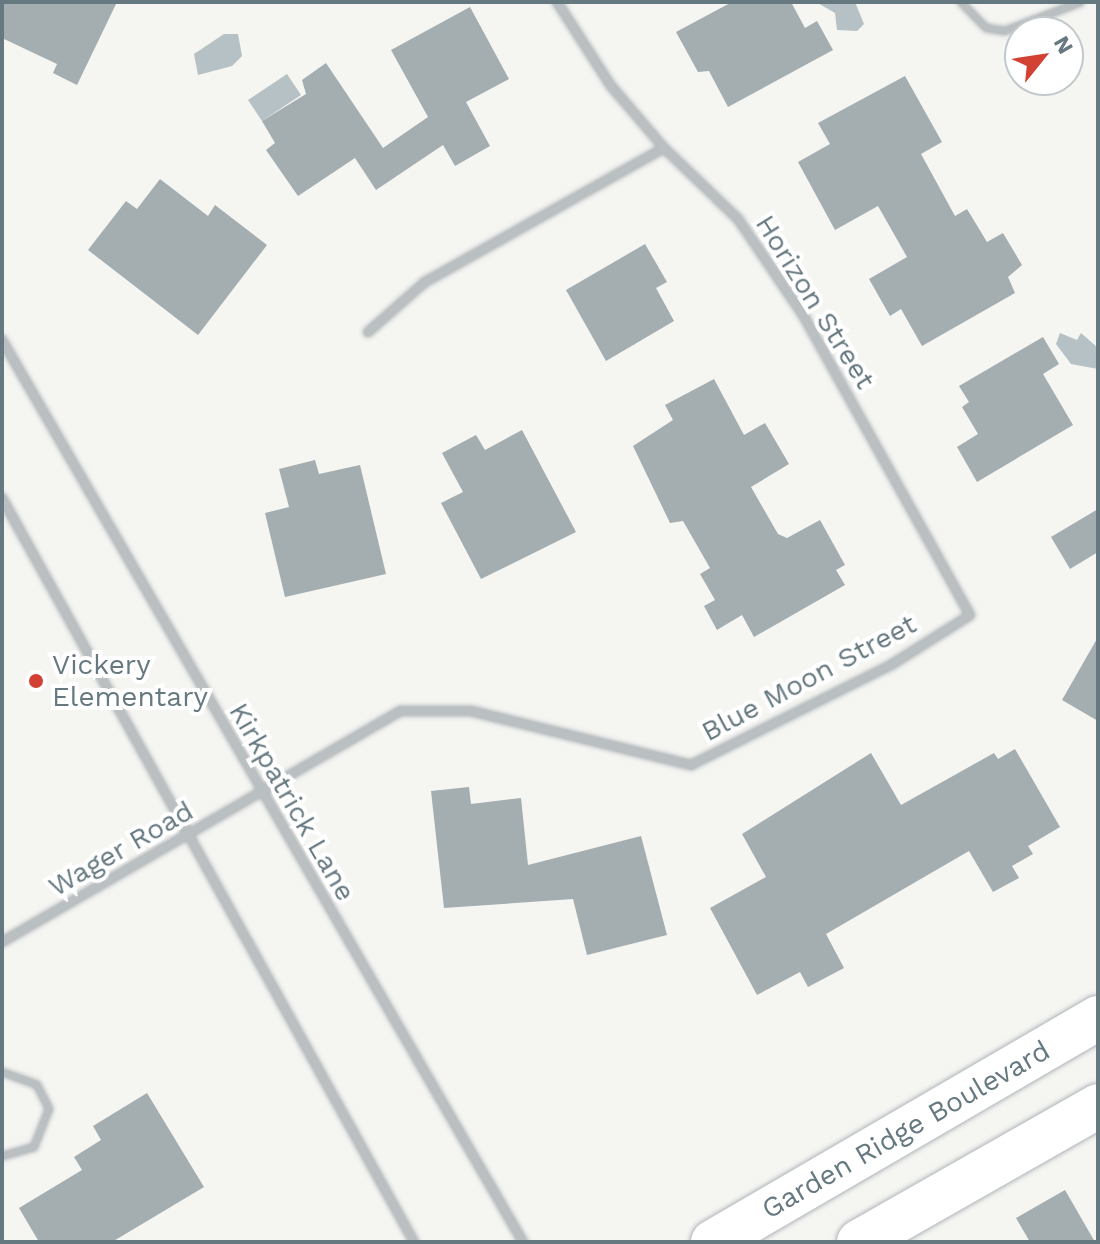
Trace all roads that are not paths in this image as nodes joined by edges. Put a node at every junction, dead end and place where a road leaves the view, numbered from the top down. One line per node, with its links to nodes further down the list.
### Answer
1 (557, 2): 4 (street, Horizon Street)
2 (961, 2): 3 (lane)
3 (1081, 2)
4 (664, 148): 5 (street); 8 (street, Horizon Street)
5 (368, 332)
6 (2, 340): 9 (street, Kirkpatrick Lane)
7 (2, 498): 10 (street)
8 (970, 615): 9 (street, Blue Moon Street)
9 (262, 795): 10 (street, Wager Road); 17 (street, Kirkpatrick Lane)
10 (186, 837): 11 (street, Wager Road); 16 (street)
11 (2, 942)
12 (1098, 1018): 18 (main road, Garden Ridge Boulevard)
13 (2, 1072): 15 (lane)
14 (1098, 1106): 19 (main road)
15 (2, 1156)
16 (414, 1242)
17 (523, 1242)
18 (713, 1242)
19 (859, 1242)

